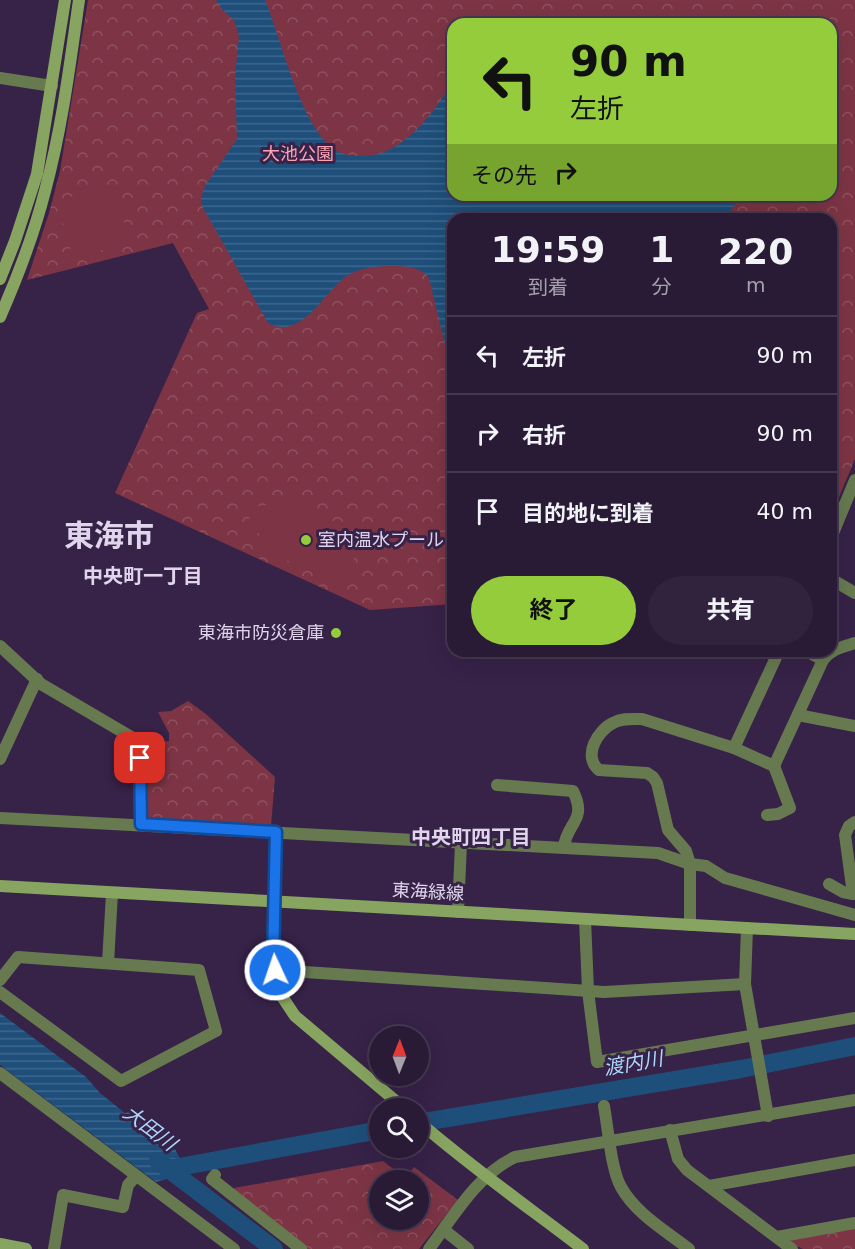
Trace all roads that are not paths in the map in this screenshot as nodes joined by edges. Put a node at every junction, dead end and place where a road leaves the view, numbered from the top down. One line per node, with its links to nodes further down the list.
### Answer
1 (65, 0): 4 (street)
2 (79, 0): 7 (street)
3 (0, 78): 4 (street)
4 (52, 86): 5 (street)
5 (5, 250): 6 (street)
6 (0, 279)
7 (0, 317)
8 (855, 480): 9 (street)
9 (837, 524)
10 (837, 582): 11 (street)
11 (855, 593)
12 (855, 643): 14 (street)
13 (0, 646): 19 (street)
14 (837, 648)
15 (776, 657): 22 (street)
16 (817, 657): 18 (street)
17 (826, 657): 18 (street)
18 (823, 660): 20 (street)
19 (37, 679): 23 (street); 29 (street)
20 (798, 715): 21 (street); 24 (street)
21 (855, 726)
22 (734, 748): 24 (street); 33 (street)
23 (0, 759)
24 (774, 766): 26 (street)
25 (497, 785): 32 (street)
26 (767, 815)
27 (0, 818): 29 (street)
28 (855, 822): 37 (street)
29 (141, 824): 30 (street)
30 (276, 832): 31 (street); 38 (street)
31 (461, 843): 32 (street); 39 (street)
32 (564, 847): 33 (street)
33 (690, 864): 40 (street); 42 (street)
34 (829, 884): 37 (street)
35 (0, 886): 36 (street, 東海緑線)
36 (112, 893): 38 (street, 東海緑線); 45 (street)
37 (853, 894): 40 (street)
38 (275, 902): 39 (street, 東海緑線); 46 (street)
39 (458, 912): 41 (street, 東海緑線)
40 (855, 915)
41 (585, 919): 42 (street, 東海緑線); 49 (street)
42 (690, 925): 43 (street, 東海緑線)
43 (747, 928): 44 (street, 東海緑線); 48 (street)
44 (855, 934)
45 (108, 963): 47 (street); 50 (street)
46 (275, 970): 49 (street); 54 (street)
47 (0, 980)
48 (745, 984): 49 (street); 52 (street)
49 (588, 991): 52 (street)
50 (0, 992)
51 (855, 1018): 52 (street)
52 (754, 1039): 57 (street)
53 (0, 1073): 64 (street)
54 (392, 1098)
55 (855, 1100): 57 (street)
56 (604, 1106): 60 (street)
57 (768, 1116): 59 (street)
58 (429, 1130): 63 (street)
59 (670, 1130): 60 (street); 65 (street)
60 (609, 1141): 63 (street); 77 (street)
61 (855, 1160): 65 (street)
62 (214, 1175): 73 (street)
63 (487, 1175): 67 (street); 76 (street)
64 (136, 1176): 71 (street); 72 (street)
65 (709, 1186): 68 (street)
66 (855, 1223): 68 (street)
67 (444, 1230): 74 (street); 75 (street)
68 (777, 1237): 78 (street)
69 (0, 1244): 70 (street)
70 (26, 1249)
71 (54, 1249)
72 (234, 1249)
73 (301, 1249)
74 (429, 1249)
75 (468, 1249)
76 (583, 1249)
77 (689, 1249)
78 (792, 1249)

